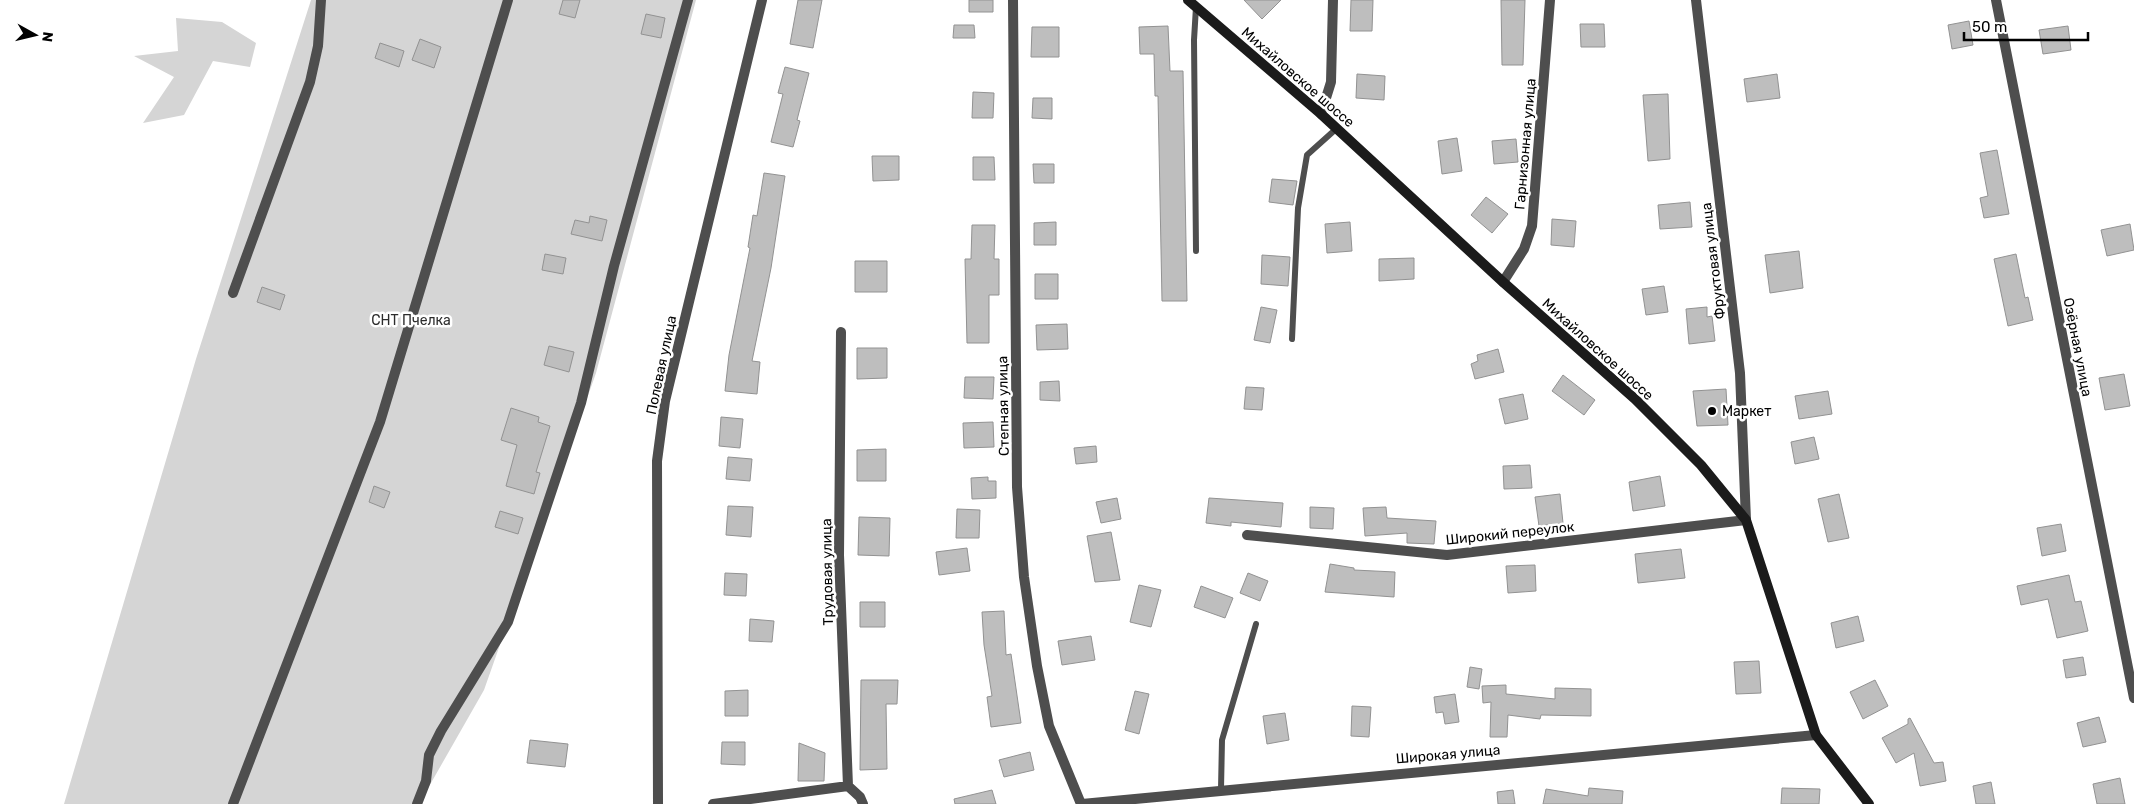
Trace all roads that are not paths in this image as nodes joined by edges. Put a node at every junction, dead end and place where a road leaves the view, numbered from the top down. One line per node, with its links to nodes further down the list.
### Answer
1 (321, 0): 16 (street)
2 (508, 0): 26 (street)
3 (688, 0): 27 (street)
4 (762, 0): 28 (street, Полевая улица)
5 (1014, 0): 31 (street, Степная улица)
6 (1188, 0): 11 (main road, Михайловское шоссе)
7 (1333, 0): 12 (street)
8 (1550, 0): 15 (street, Гарнизонная улица)
9 (1696, 0): 19 (street, Фруктовая улица)
10 (1996, 0): 22 (street, Озёрная улица)
11 (1196, 7): 12 (main road, Михайловское шоссе); 14 (lane)
12 (1321, 114): 13 (main road, Михайловское шоссе)
13 (1336, 129): 15 (main road, Михайловское шоссе); 18 (lane)
14 (1196, 251)
15 (1503, 282): 19 (main road, Михайловское шоссе)
16 (233, 293)
17 (841, 332): 24 (street, Трудовая улица)
18 (1292, 339)
19 (1746, 520): 20 (street, Широкий переулок); 23 (main road, Михайловское шоссе)
20 (1247, 535)
21 (1256, 624): 25 (lane)
22 (2134, 698)
23 (1816, 735): 25 (street, Широкая улица); 32 (main road, Михайловское шоссе)
24 (848, 786): 29 (street); 30 (street)
25 (1220, 789): 31 (street, Широкая улица)
26 (233, 804)
27 (417, 804)
28 (658, 804)
29 (714, 804)
30 (863, 804)
31 (1081, 804)
32 (1869, 804)

